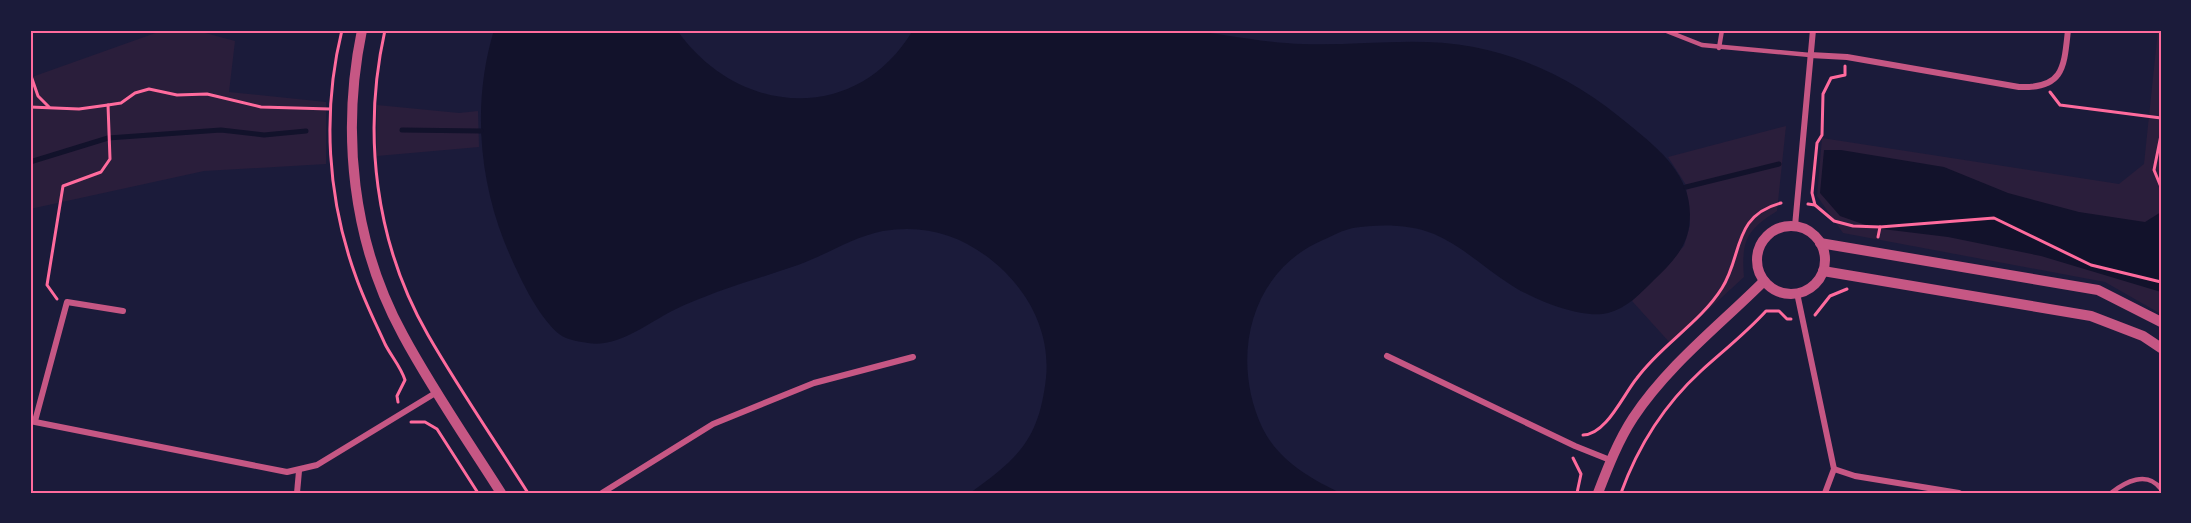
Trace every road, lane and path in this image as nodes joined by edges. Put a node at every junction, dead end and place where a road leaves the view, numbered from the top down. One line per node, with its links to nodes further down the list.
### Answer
1 (342, 30): 16 (path)
2 (362, 30): 36 (street)
3 (385, 30): 49 (path)
4 (1664, 30): 8 (lane)
5 (1722, 30): 8 (lane)
6 (1813, 30): 9 (street)
7 (2068, 30): 12 (street)
8 (1719, 48): 9 (lane)
9 (1810, 56): 10 (street); 21 (street)
10 (1847, 57): 12 (street); 22 (path)
11 (30, 73): 15 (path)
12 (2046, 85): 17 (path)
13 (108, 105): 15 (path); 16 (path); 29 (path)
14 (30, 107): 15 (path)
15 (50, 108)
16 (330, 110): 37 (path)
17 (2161, 118)
18 (2161, 135): 19 (path)
19 (2161, 187)
20 (1781, 203): 40 (path)
21 (1795, 226): 24 (street); 26 (street)
22 (1880, 227): 23 (path); 27 (path)
23 (1878, 237)
24 (1820, 243): 25 (street); 32 (street)
25 (1823, 271): 28 (street); 33 (street)
26 (1764, 281): 28 (street); 42 (street)
27 (2161, 282)
28 (1797, 293): 43 (street)
29 (63, 308): 30 (street); 39 (street)
30 (123, 312)
31 (1791, 319): 53 (path)
32 (2161, 321)
33 (2161, 348)
34 (1387, 356): 42 (street)
35 (912, 357): 50 (street)
36 (437, 392): 44 (street); 48 (street)
37 (398, 402)
38 (410, 420): 47 (path)
39 (32, 421): 44 (street)
40 (1580, 435)
41 (1572, 454): 51 (path)
42 (1610, 460): 52 (street)
43 (1834, 470): 54 (street); 55 (street)
44 (298, 471): 46 (street)
45 (2161, 489): 56 (lane)
46 (297, 493)
47 (478, 493)
48 (501, 493)
49 (528, 493)
50 (602, 493)
51 (1577, 493)
52 (1598, 493)
53 (1621, 493)
54 (1825, 493)
55 (1959, 493)
56 (2110, 493)

